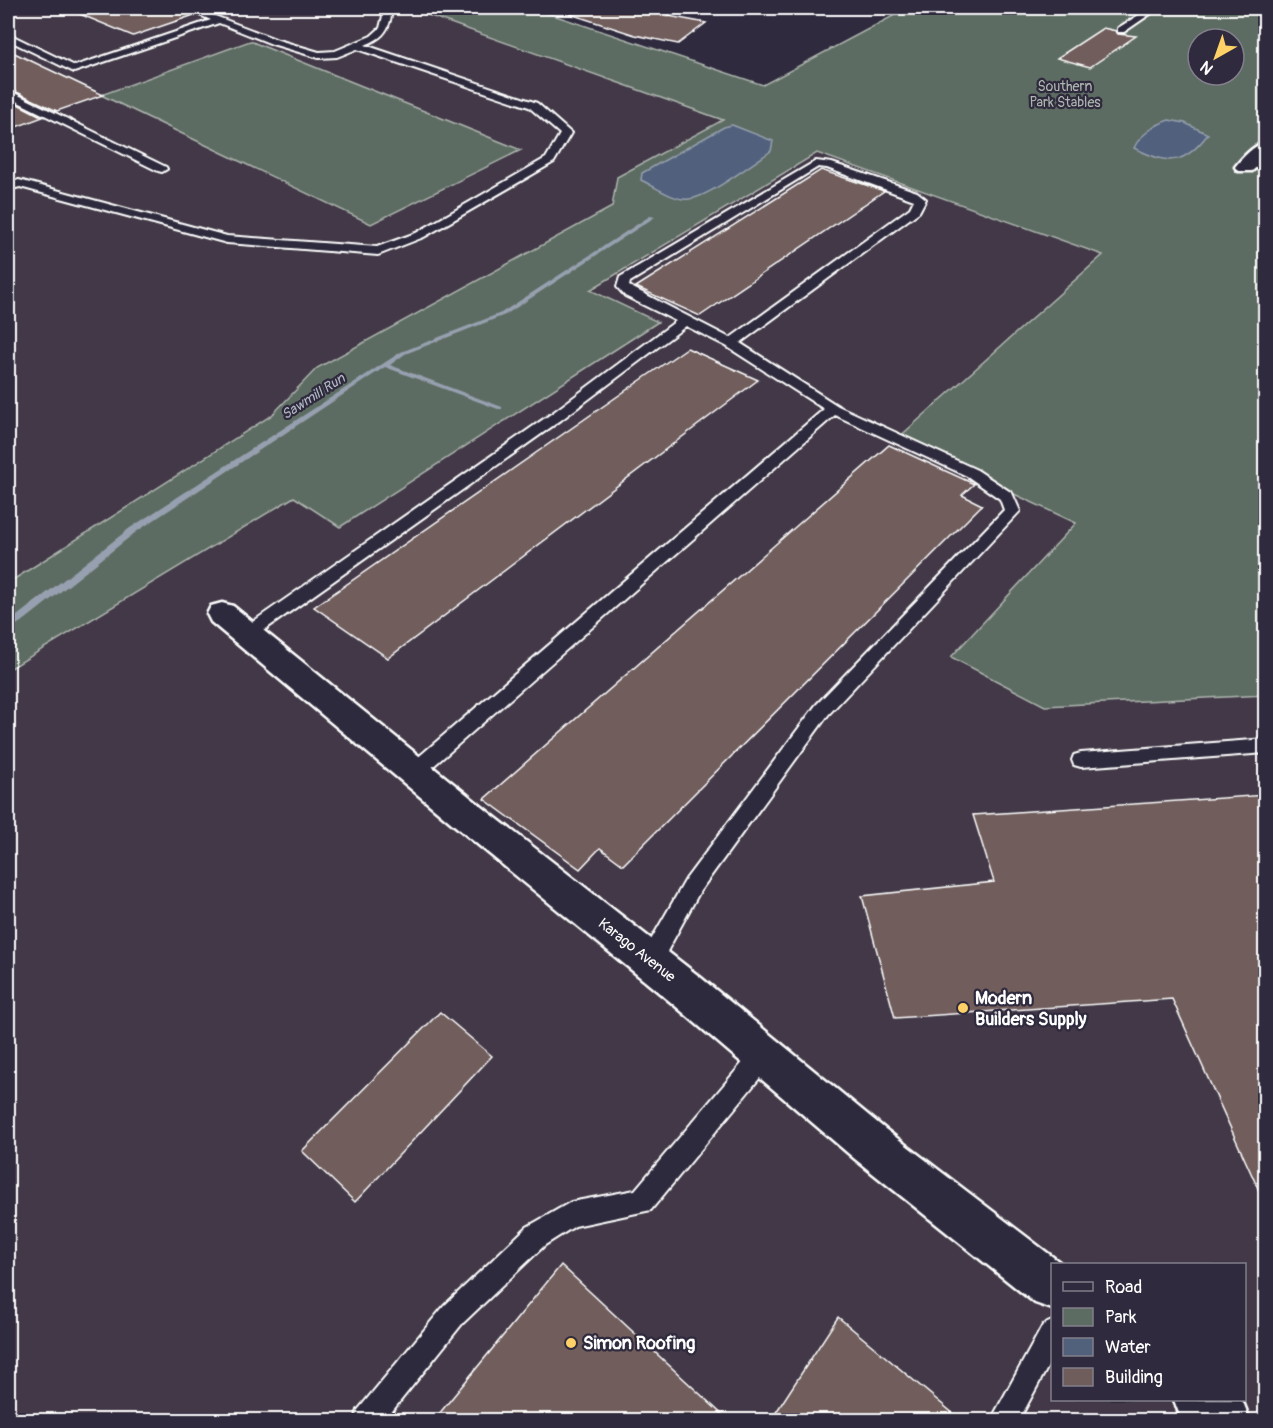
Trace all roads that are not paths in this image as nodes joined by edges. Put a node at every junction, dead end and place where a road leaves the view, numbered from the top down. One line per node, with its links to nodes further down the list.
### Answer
1 (187, 8): 4 (lane)
2 (382, 8): 7 (lane)
3 (1155, 8): 5 (lane)
4 (220, 20): 6 (lane); 7 (lane)
5 (1121, 30)
6 (8, 37)
7 (358, 46): 12 (lane)
8 (8, 93): 11 (lane)
9 (1266, 148): 10 (street)
10 (1245, 167)
11 (162, 169)
12 (8, 188)
13 (686, 320): 14 (lane); 14 (lane); 16 (lane)
14 (730, 343): 15 (lane)
15 (833, 409): 19 (lane); 20 (lane)
16 (235, 624): 19 (street, Karago Avenue)
17 (1266, 746): 18 (lane)
18 (1081, 760)
19 (415, 771): 20 (street, Karago Avenue)
20 (650, 961): 21 (street, Karago Avenue)
21 (764, 1055): 22 (street, Karago Avenue); 25 (lane)
22 (1051, 1284)
23 (1051, 1338): 26 (lane)
24 (1199, 1401): 27 (street)
25 (368, 1420)
26 (1004, 1420)
27 (1225, 1420)

